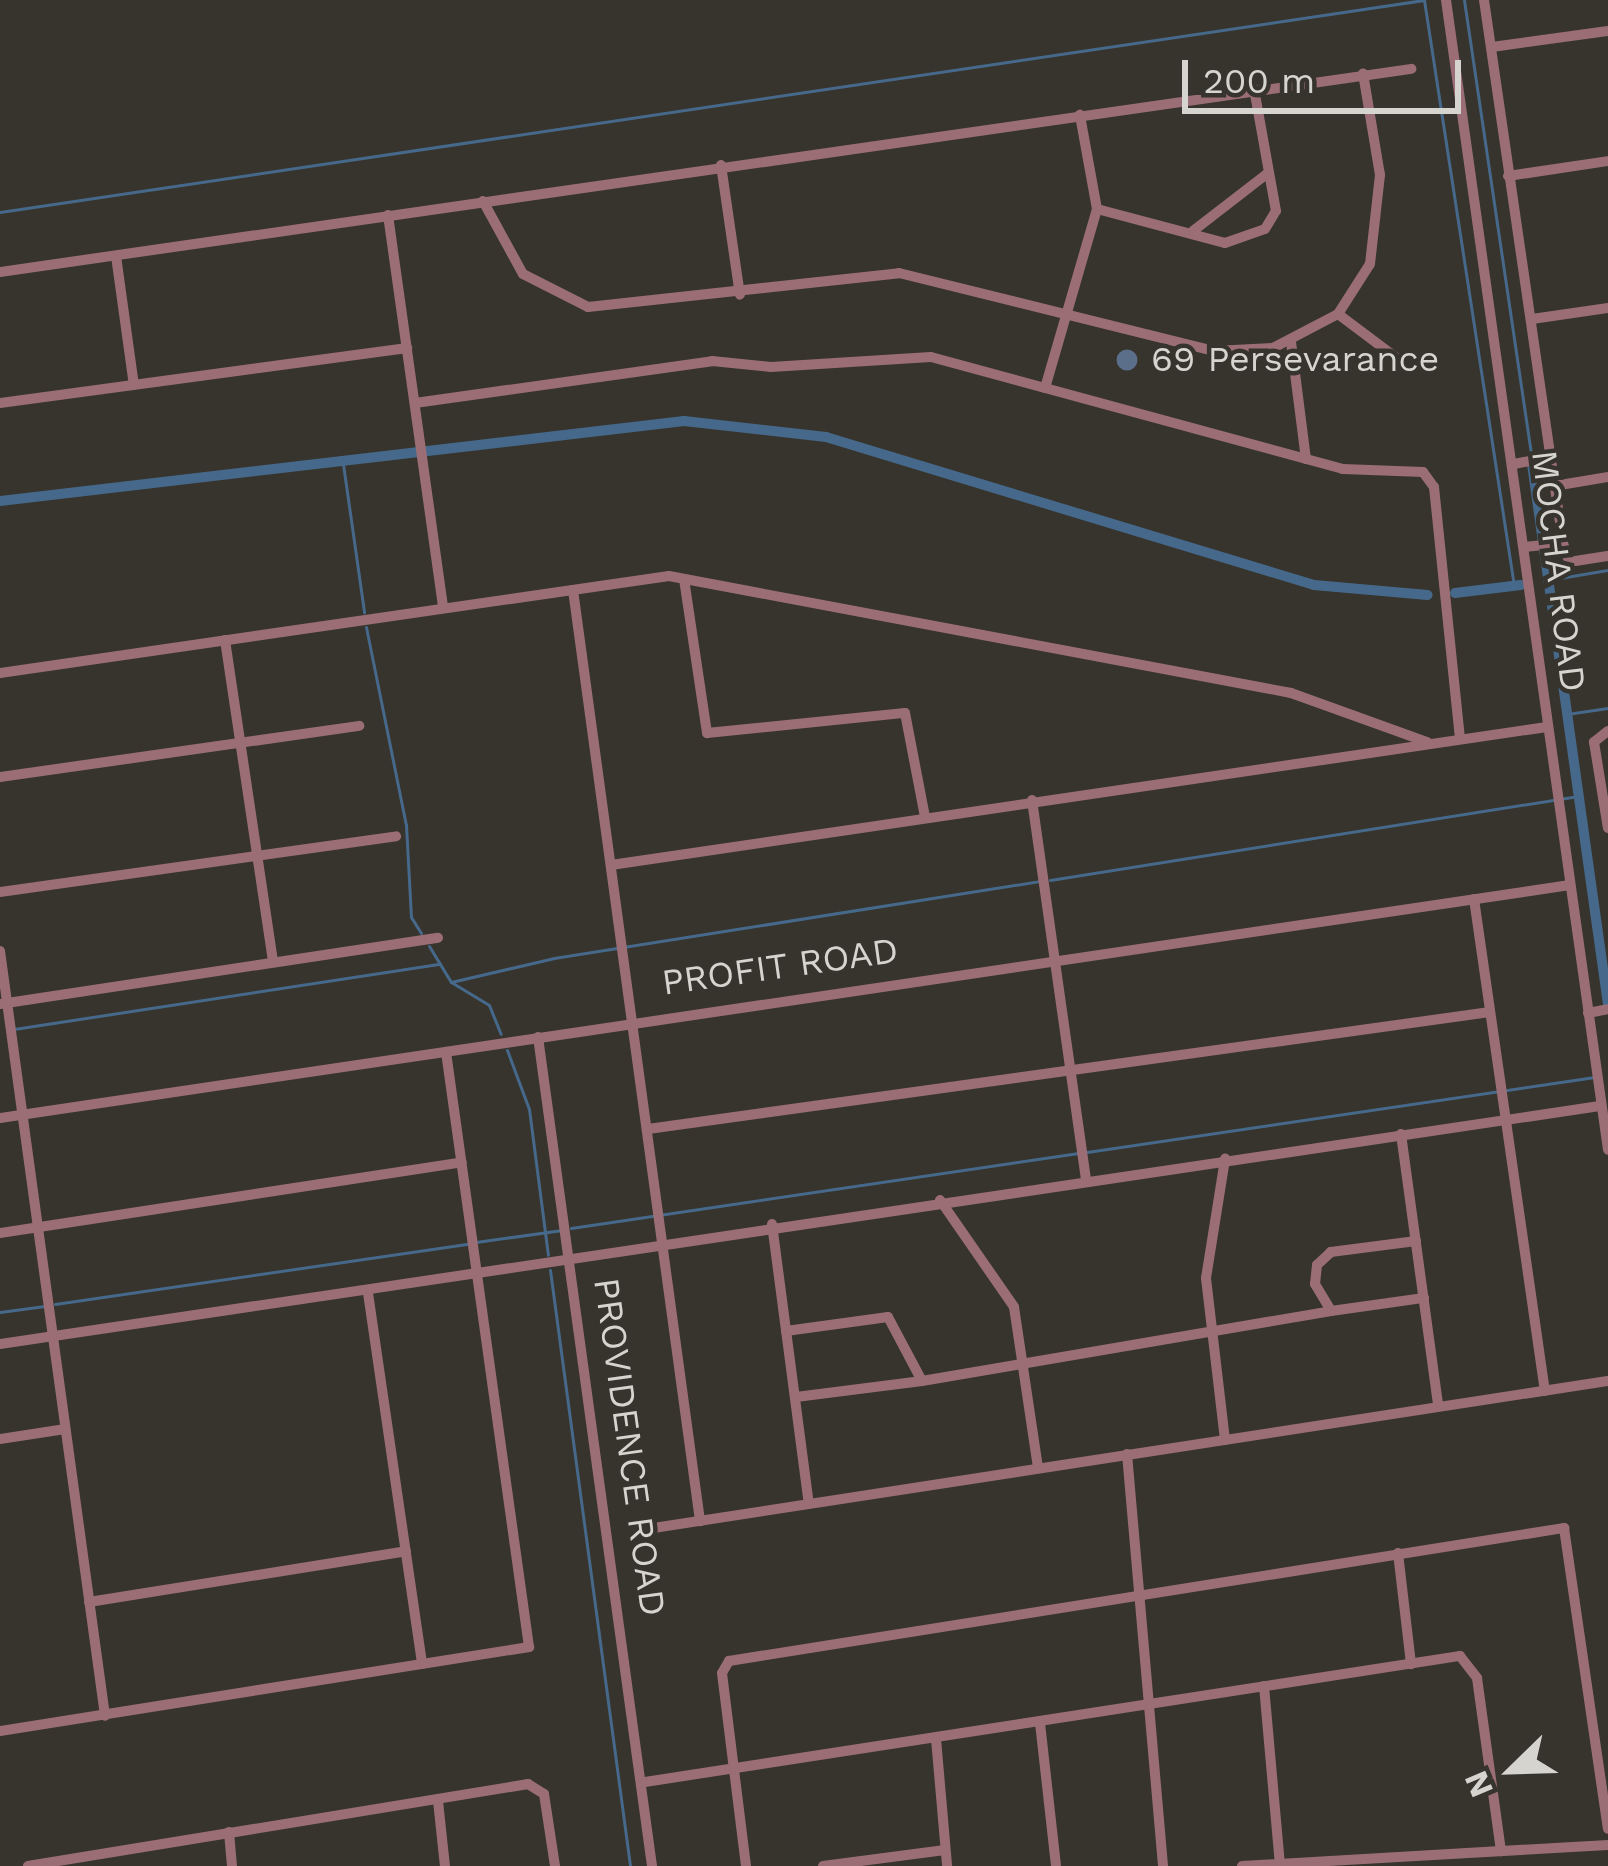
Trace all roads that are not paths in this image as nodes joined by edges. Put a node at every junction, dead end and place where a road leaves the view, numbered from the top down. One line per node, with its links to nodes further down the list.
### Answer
1 (1446, 0): 33 (street, MOCHA ROAD)
2 (1484, 0): 4 (street)
3 (1608, 31): 4 (street)
4 (1492, 47): 12 (street)
5 (1411, 69): 6 (street)
6 (1363, 73): 7 (street); 22 (street)
7 (1254, 89): 8 (street); 11 (street)
8 (1080, 115): 10 (street); 14 (street)
9 (1608, 161): 12 (street)
10 (721, 165): 13 (street); 19 (street)
11 (1268, 173): 16 (street); 16 (street)
12 (1508, 176): 23 (street)
13 (483, 201): 15 (street); 19 (street)
14 (1097, 209): 16 (street); 21 (street)
15 (388, 215): 17 (street); 25 (street)
16 (1193, 231)
17 (116, 256): 18 (street); 27 (street)
18 (0, 272)
19 (740, 295): 21 (street)
20 (1608, 308): 23 (street)
21 (1061, 312): 24 (street); 28 (street)
22 (1338, 314): 24 (street); 26 (street)
23 (1532, 319): 31 (street)
24 (1291, 342): 32 (street)
25 (407, 348): 27 (street); 30 (street)
26 (1402, 362)
27 (134, 386): 29 (street)
28 (1045, 388): 30 (street); 32 (street)
29 (0, 403)
30 (415, 403): 41 (street)
31 (1549, 458): 33 (street); 35 (street)
32 (1306, 459): 47 (street)
33 (1514, 464): 37 (street, MOCHA ROAD)
34 (1608, 477): 35 (street)
35 (1554, 486): 36 (street)
36 (1556, 544): 37 (street); 38 (street)
37 (1528, 546): 45 (street, MOCHA ROAD)
38 (1608, 556)
39 (684, 579): 40 (street); 48 (street); 52 (street)
40 (573, 590): 41 (street); 56 (street)
41 (443, 608): 42 (street)
42 (225, 640): 43 (street); 49 (street)
43 (0, 673)
44 (359, 725): 49 (street)
45 (1547, 727): 47 (street); 57 (street, MOCHA ROAD)
46 (1608, 731): 53 (street)
47 (1460, 738): 48 (street)
48 (1427, 742): 51 (street)
49 (241, 745): 50 (street); 55 (street)
50 (0, 777)
51 (1032, 800): 52 (street); 62 (street)
52 (925, 817): 56 (street)
53 (1608, 829)
54 (396, 836): 55 (street)
55 (258, 857): 58 (street); 63 (street)
56 (611, 865): 67 (street)
57 (1570, 885): 59 (street, PROFIT ROAD); 65 (street, MOCHA ROAD)
58 (0, 892)
59 (1474, 898): 62 (street, PROFIT ROAD); 66 (street)
60 (438, 938): 63 (street)
61 (0, 951): 64 (street)
62 (1056, 958): 67 (street, PROFIT ROAD); 70 (street)
63 (274, 961): 64 (street)
64 (4, 1003): 72 (street)
65 (1598, 1011): 71 (street, MOCHA ROAD)
66 (1490, 1012): 70 (street); 74 (street)
67 (632, 1019): 68 (street, PROFIT ROAD); 75 (street)
68 (538, 1037): 69 (street, PROFIT ROAD); 87 (street, PROVIDENCE ROAD)
69 (446, 1052): 72 (street, PROFIT ROAD); 79 (street)
70 (1070, 1069): 75 (street); 80 (street)
71 (1601, 1106): 74 (street); 77 (street, MOCHA ROAD)
72 (22, 1114): 73 (street, PROFIT ROAD); 83 (street)
73 (0, 1118)
74 (1505, 1120): 76 (street); 99 (street)
75 (648, 1129): 85 (street)
76 (1401, 1134): 78 (street); 86 (street)
77 (1608, 1150)
78 (1226, 1159): 80 (street); 93 (street)
79 (462, 1162): 83 (street); 88 (street)
80 (1086, 1179): 81 (street)
81 (940, 1200): 82 (street); 96 (street)
82 (772, 1224): 85 (street); 92 (street)
83 (38, 1227): 84 (street); 94 (street)
84 (0, 1233)
85 (664, 1240): 87 (street); 108 (street)
86 (1416, 1241): 90 (street); 91 (street)
87 (572, 1258): 88 (street); 123 (street, PROVIDENCE ROAD)
88 (477, 1276): 89 (street); 114 (street)
89 (368, 1293): 94 (street); 110 (street)
90 (1424, 1298): 91 (street); 101 (street)
91 (1331, 1311): 93 (street)
92 (786, 1331): 97 (street); 100 (street)
93 (1210, 1335): 96 (street); 104 (street)
94 (51, 1337): 95 (street); 102 (street)
95 (0, 1344)
96 (1024, 1363): 97 (street); 106 (street)
97 (922, 1381): 100 (street)
98 (1608, 1381): 99 (street)
99 (1544, 1390): 101 (street)
100 (796, 1397): 107 (street)
101 (1438, 1404): 104 (street)
102 (64, 1430): 103 (street); 113 (street)
103 (0, 1439)
104 (1225, 1440): 105 (street)
105 (1127, 1454): 106 (street); 112 (street)
106 (1038, 1468): 107 (street)
107 (808, 1504): 108 (street)
108 (700, 1521): 109 (street)
109 (646, 1529)
110 (406, 1551): 113 (street); 114 (street)
111 (1398, 1553): 112 (street); 115 (street); 125 (street)
112 (1140, 1594): 117 (street); 122 (street)
113 (89, 1602): 118 (street)
114 (422, 1664): 118 (street)
115 (1411, 1664): 116 (street); 129 (street)
116 (1264, 1686): 117 (street); 130 (street)
117 (1151, 1705): 119 (street); 140 (street)
118 (105, 1716): 120 (street)
119 (1040, 1723): 121 (street); 131 (street)
120 (0, 1731)
121 (936, 1739): 122 (street); 128 (street)
122 (735, 1772): 123 (street); 137 (street)
123 (645, 1782): 136 (street, PROVIDENCE ROAD)
124 (438, 1801): 126 (street); 134 (street); 135 (street)
125 (1608, 1829)
126 (229, 1832): 132 (street); 133 (street)
127 (1608, 1845): 129 (street)
128 (945, 1850): 138 (street); 139 (street)
129 (1501, 1852): 130 (street)
130 (1280, 1864): 141 (street)
131 (1056, 1865)
132 (28, 1866)
133 (232, 1866)
134 (445, 1866)
135 (555, 1866)
136 (652, 1866)
137 (746, 1866)
138 (823, 1866)
139 (946, 1866)
140 (1163, 1866)
141 (1242, 1866)

